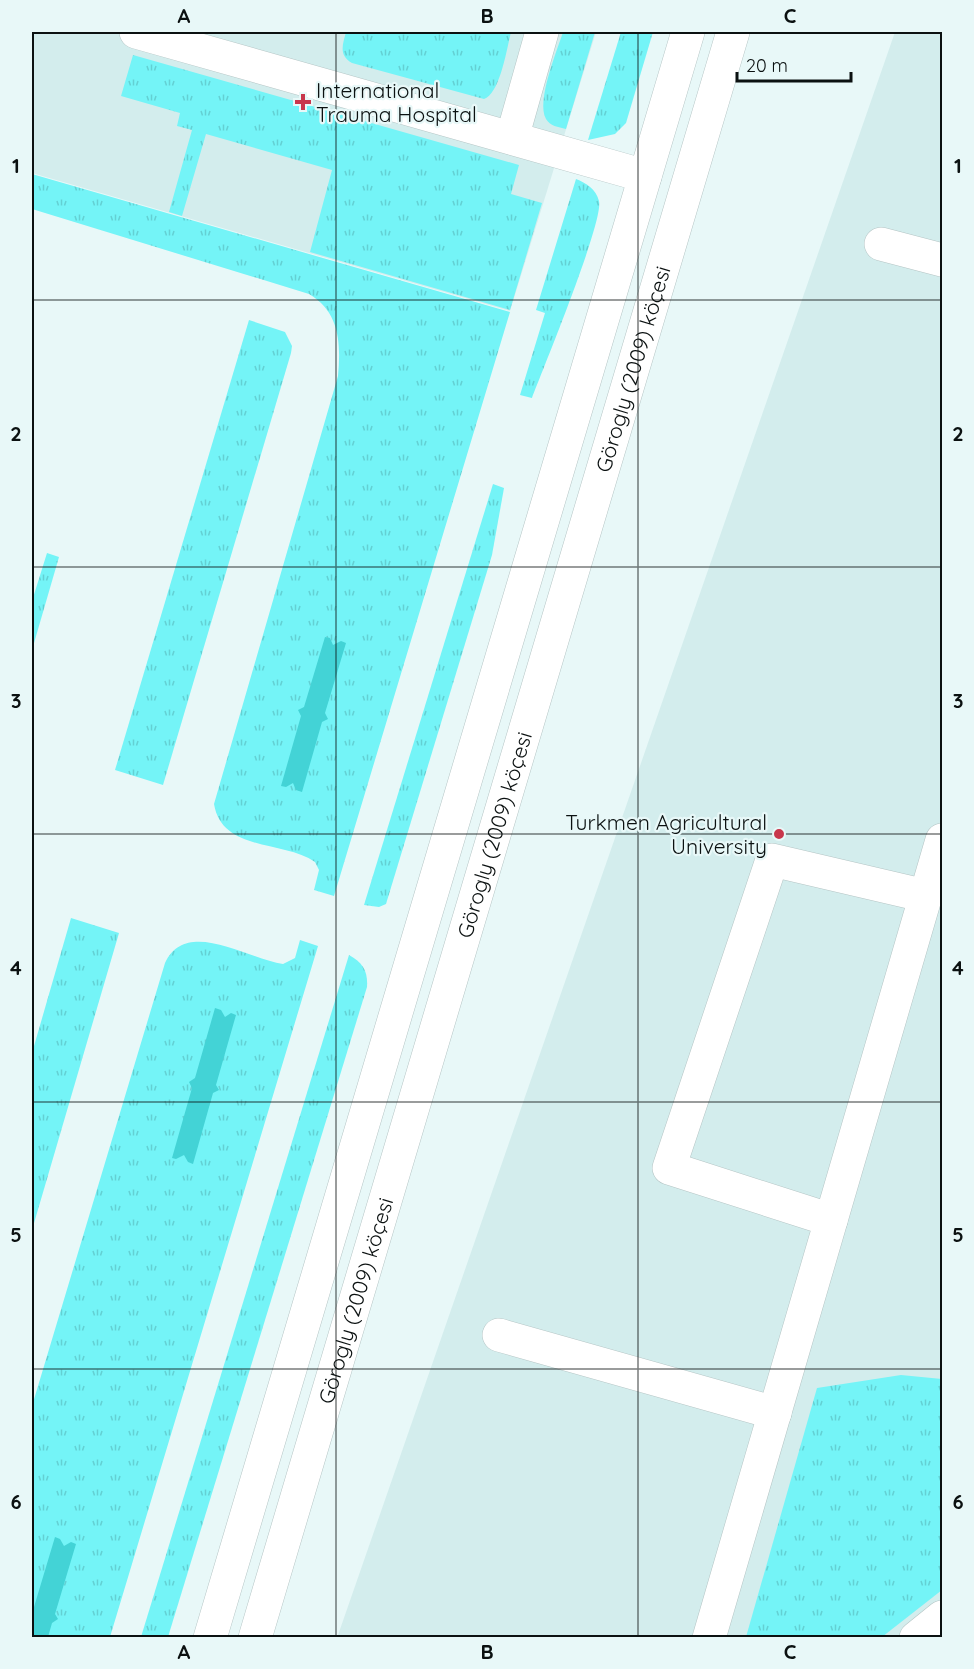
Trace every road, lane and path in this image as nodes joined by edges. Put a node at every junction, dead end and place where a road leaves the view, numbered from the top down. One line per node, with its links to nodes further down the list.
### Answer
1 (136, 32): 5 (main road)
2 (542, 32): 5 (main road)
3 (688, 32): 6 (main road, Görogly (2009) köçesi)
4 (733, 32): 16 (main road, Görogly (2009) köçesi)
5 (512, 138): 6 (main road)
6 (645, 176): 15 (main road, Görogly (2009) köçesi)
7 (880, 244): 8 (main road)
8 (942, 260)
9 (941, 853): 10 (main road)
10 (926, 896): 11 (main road); 11 (main road)
11 (831, 1220): 13 (main road)
12 (499, 1335): 13 (main road)
13 (775, 1413): 17 (main road)
14 (942, 1617): 18 (main road)
15 (210, 1638)
16 (255, 1638)
17 (709, 1638)
18 (916, 1638)

